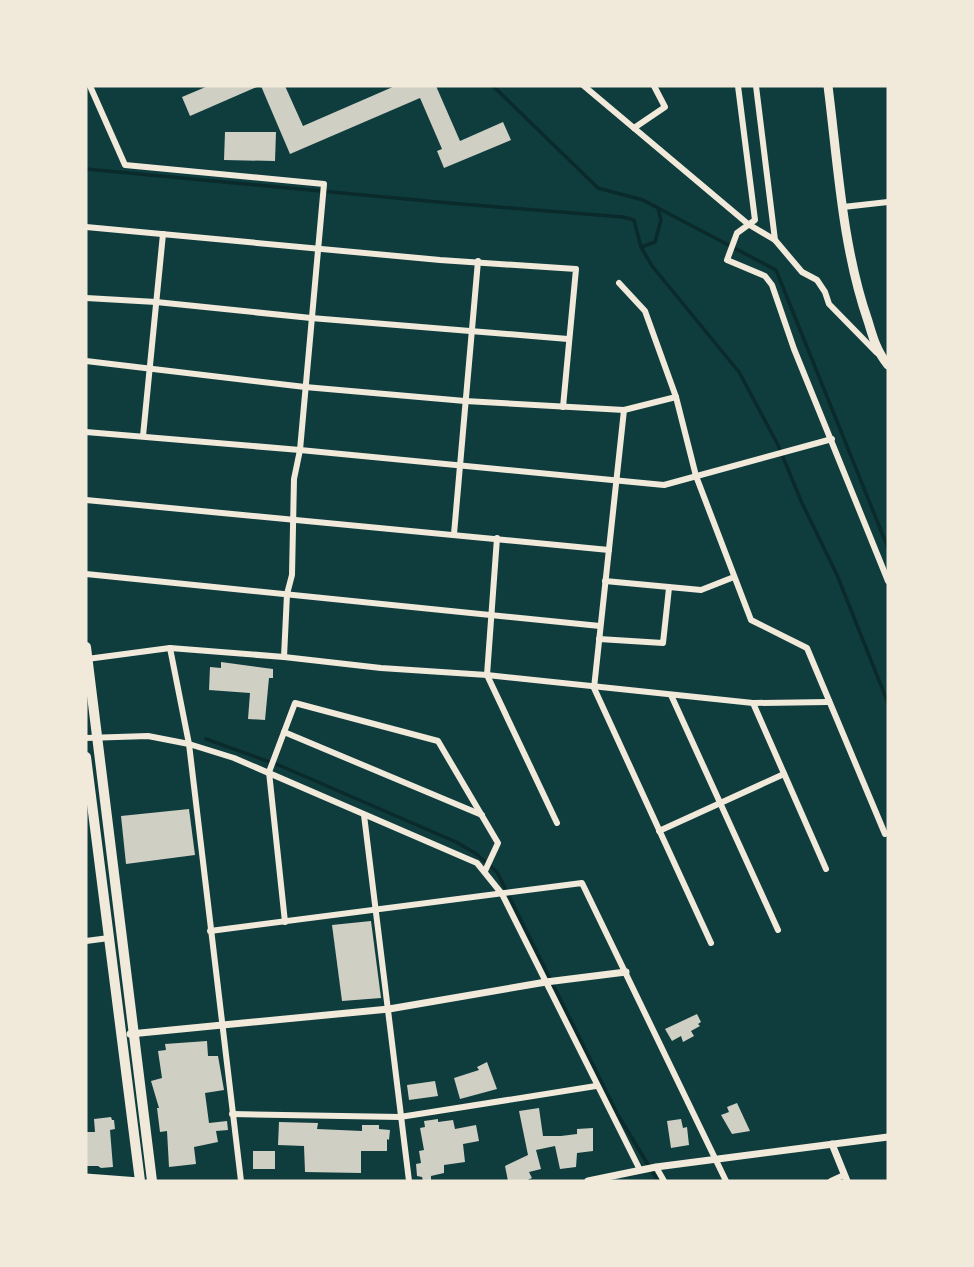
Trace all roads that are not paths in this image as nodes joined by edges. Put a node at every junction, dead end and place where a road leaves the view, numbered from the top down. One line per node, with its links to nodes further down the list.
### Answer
1 (89, 86): 14 (street)
2 (584, 86): 7 (street)
3 (654, 86): 7 (street)
4 (738, 86): 10 (street)
5 (757, 86): 13 (street)
6 (828, 86): 9 (main road)
7 (634, 128): 10 (street)
8 (888, 202): 9 (street)
9 (843, 208): 22 (main road)
10 (748, 225): 13 (street); 33 (street)
11 (86, 227): 12 (street)
12 (163, 234): 14 (street); 18 (street)
13 (775, 240): 22 (street)
14 (318, 247): 15 (street); 19 (street)
15 (478, 261): 20 (street); 21 (street)
16 (619, 284): 27 (street)
17 (86, 298): 18 (street)
18 (156, 302): 19 (street); 25 (street)
19 (311, 318): 20 (street); 26 (street)
20 (471, 330): 21 (street); 28 (street)
21 (568, 339): 29 (street)
22 (879, 355): 24 (main road)
23 (86, 361): 25 (street)
24 (888, 365)
25 (150, 369): 26 (street); 32 (street)
26 (305, 387): 28 (street); 34 (street)
27 (676, 397): 30 (street); 36 (street)
28 (465, 401): 29 (street); 35 (street)
29 (563, 407): 30 (street)
30 (624, 410): 37 (street)
31 (86, 432): 32 (street)
32 (143, 436): 34 (street)
33 (832, 439): 36 (street); 45 (street)
34 (300, 450): 35 (street); 39 (street)
35 (459, 465): 37 (street); 40 (street)
36 (696, 476): 37 (street); 44 (street)
37 (616, 479): 42 (street)
38 (86, 500): 39 (street)
39 (293, 520): 40 (street); 48 (street)
40 (454, 534): 41 (street)
41 (498, 538): 42 (street); 49 (street)
42 (609, 550): 46 (street)
43 (86, 574): 48 (street)
44 (734, 577): 47 (street); 59 (street)
45 (888, 581)
46 (605, 582): 47 (street); 50 (street)
47 (670, 588): 51 (street)
48 (287, 594): 49 (street); 54 (street)
49 (493, 614): 50 (street); 56 (street)
50 (600, 626): 51 (street)
51 (599, 639): 57 (street)
52 (86, 647): 55 (main road)
53 (170, 648): 54 (street); 55 (street); 63 (street)
54 (284, 657): 56 (street)
55 (87, 660): 62 (main road)
56 (488, 675): 57 (street); 70 (street)
57 (594, 688): 58 (street); 71 (street)
58 (671, 695): 60 (street); 67 (street)
59 (828, 702): 60 (street); 72 (street)
60 (753, 703): 66 (street)
61 (284, 732): 65 (street); 69 (street); 69 (street)
62 (91, 737): 63 (street); 87 (main road)
63 (189, 744): 65 (street); 79 (street)
64 (86, 757): 80 (main road)
65 (269, 772): 68 (street); 77 (street)
66 (784, 775): 67 (street); 73 (street)
67 (720, 803): 71 (street); 78 (street)
68 (364, 815): 74 (street); 76 (street)
69 (482, 815): 74 (street)
70 (557, 823)
71 (659, 831): 82 (street)
72 (885, 834)
73 (826, 869)
74 (485, 871): 75 (street)
75 (502, 894): 76 (street); 83 (street); 84 (street)
76 (375, 910): 77 (street); 85 (street)
77 (285, 922): 79 (street)
78 (778, 930)
79 (210, 931): 86 (street)
80 (110, 938): 81 (street); 88 (main road)
81 (86, 941)
82 (711, 943)
83 (626, 972): 84 (street); 94 (street)
84 (546, 982): 85 (street); 89 (street)
85 (389, 1009): 86 (street); 91 (street)
86 (221, 1027): 87 (street); 90 (street)
87 (135, 1033): 88 (street); 101 (main road)
88 (122, 1035): 100 (main road)
89 (596, 1086): 91 (street); 96 (street)
90 (232, 1114): 91 (street); 102 (street)
91 (400, 1117): 103 (street)
92 (888, 1137): 93 (street)
93 (832, 1144): 94 (street); 99 (street)
94 (716, 1159): 95 (street); 106 (street)
95 (656, 1167): 96 (street); 105 (street)
96 (640, 1170): 98 (street)
97 (86, 1177): 100 (street)
98 (616, 1178): 104 (street)
99 (845, 1178): 107 (street)
100 (139, 1181)
101 (152, 1181)
102 (241, 1181)
103 (409, 1181)
104 (588, 1181)
105 (664, 1181)
106 (726, 1181)
107 (831, 1181)

